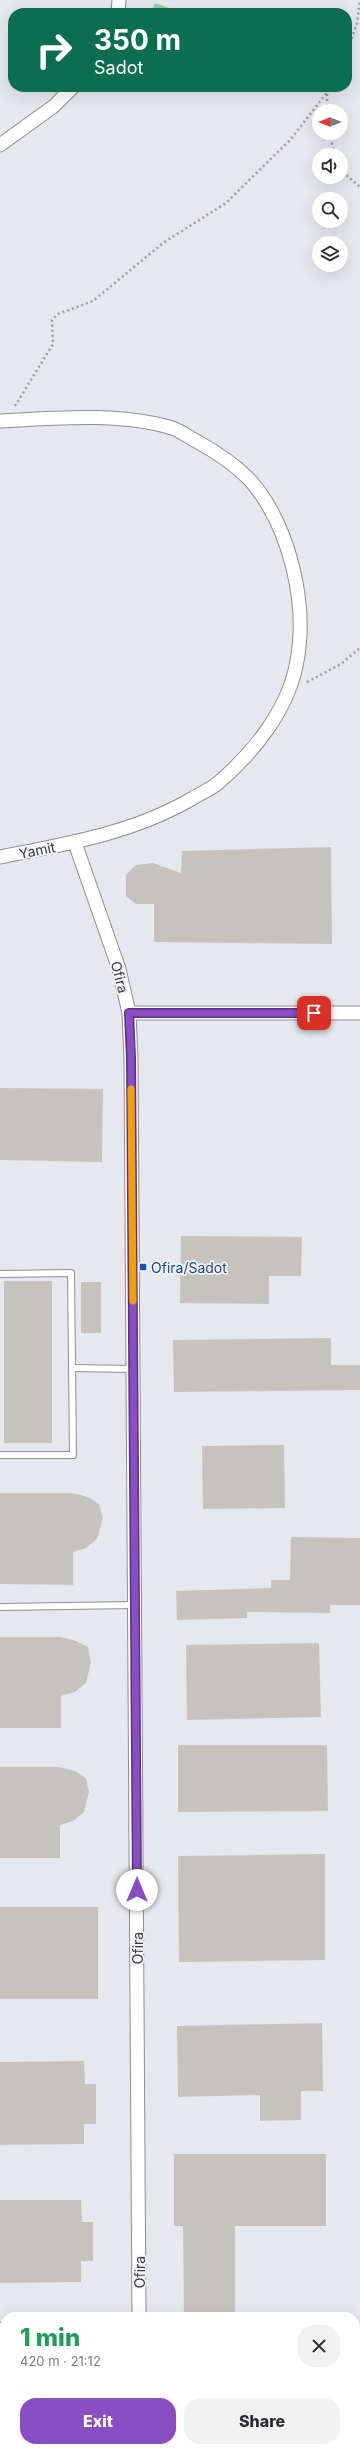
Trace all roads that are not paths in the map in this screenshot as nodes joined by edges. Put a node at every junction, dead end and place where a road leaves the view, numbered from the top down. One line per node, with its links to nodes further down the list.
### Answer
1 (68, 92): 2 (street)
2 (0, 145)
3 (0, 421): 4 (street, Yamit)
4 (75, 843): 5 (street, Yamit); 6 (street, Ofira)
5 (0, 857)
6 (129, 1013): 7 (street); 10 (street, Ofira)
7 (360, 1013)
8 (0, 1274): 9 (lane)
9 (72, 1368): 10 (lane); 11 (lane)
10 (133, 1369): 12 (street, Ofira)
11 (0, 1455)
12 (135, 1605): 13 (lane); 14 (street, Ofira)
13 (0, 1607)
14 (139, 2312)

